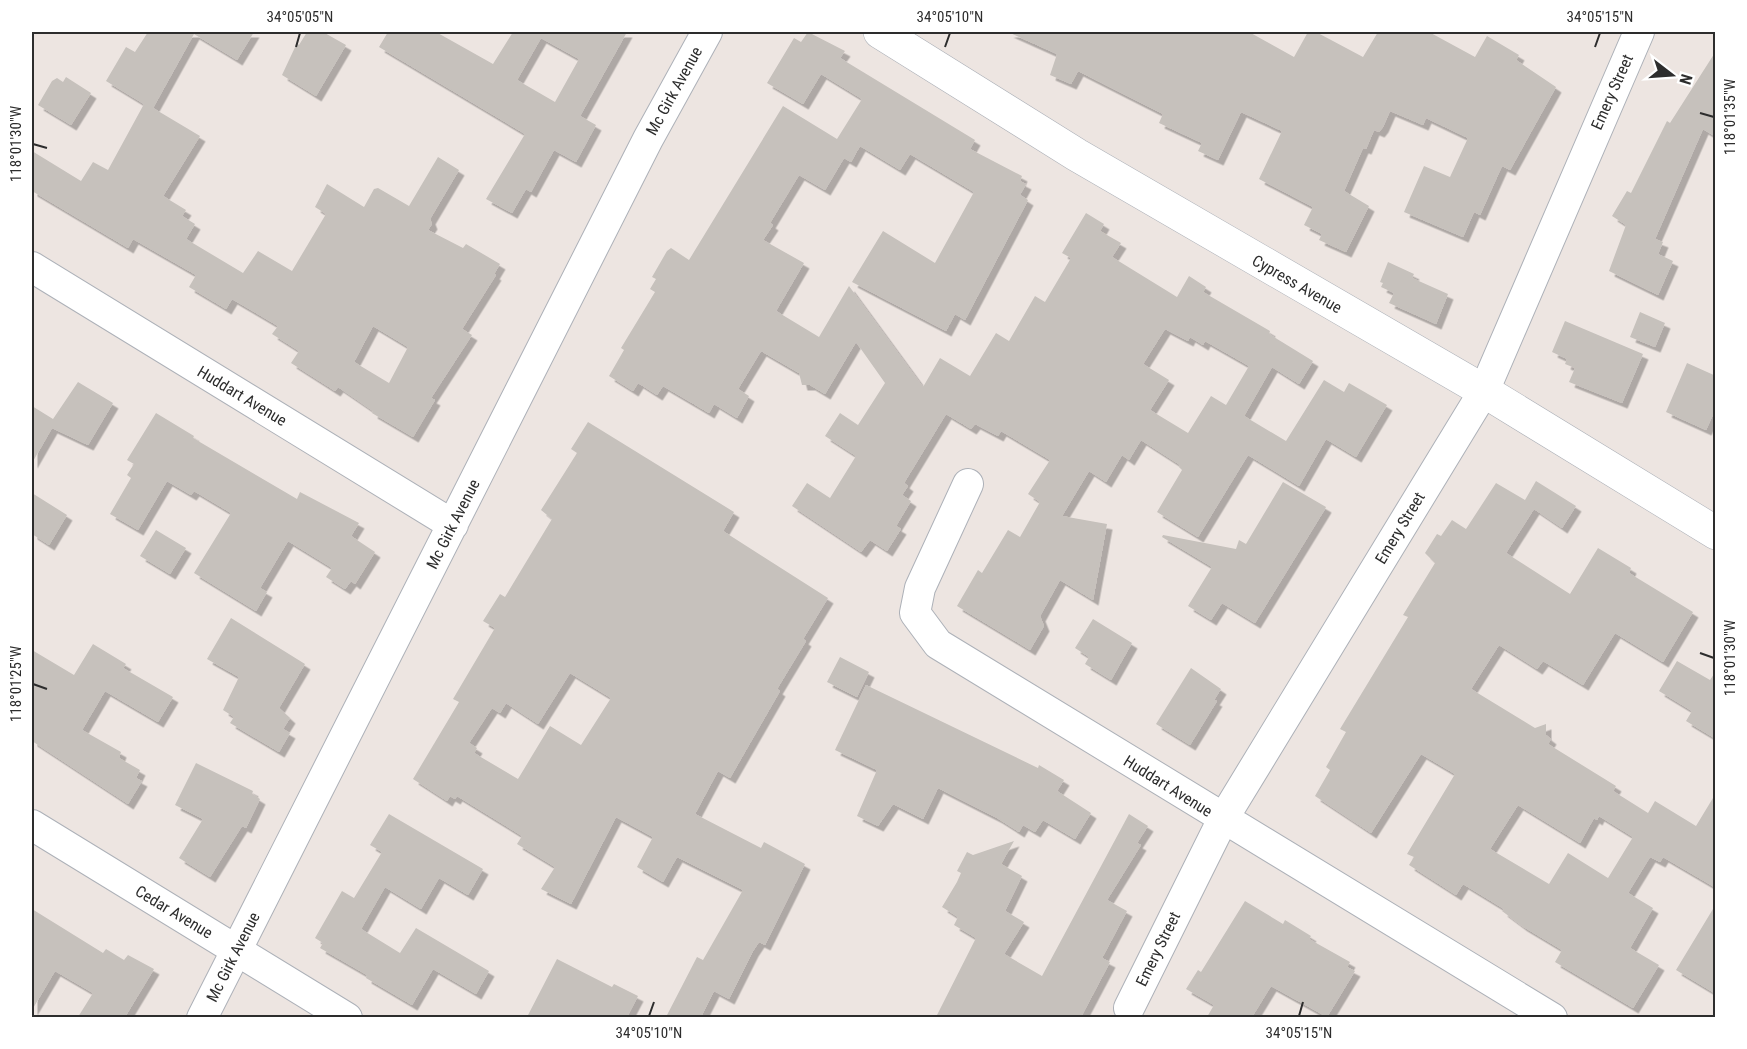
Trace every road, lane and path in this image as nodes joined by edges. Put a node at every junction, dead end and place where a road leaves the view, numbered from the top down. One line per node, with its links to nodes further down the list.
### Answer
1 (707, 32): 7 (street, Mc Girk Avenue)
2 (880, 32): 5 (street, Cypress Avenue)
3 (1639, 32): 5 (street, Emery Street)
4 (32, 267): 7 (street, Huddart Avenue)
5 (1484, 392): 8 (street, Cypress Avenue); 9 (street, Emery Street)
6 (968, 484): 9 (street, Huddart Avenue)
7 (453, 525): 11 (street, Mc Girk Avenue)
8 (1716, 533)
9 (1222, 819): 12 (street, Emery Street); 15 (street, Huddart Avenue)
10 (32, 825): 11 (street, Cedar Avenue)
11 (237, 951): 13 (street, Mc Girk Avenue); 14 (street, Cedar Avenue)
12 (1129, 1008)
13 (202, 1017)
14 (347, 1017)
15 (1552, 1017)

